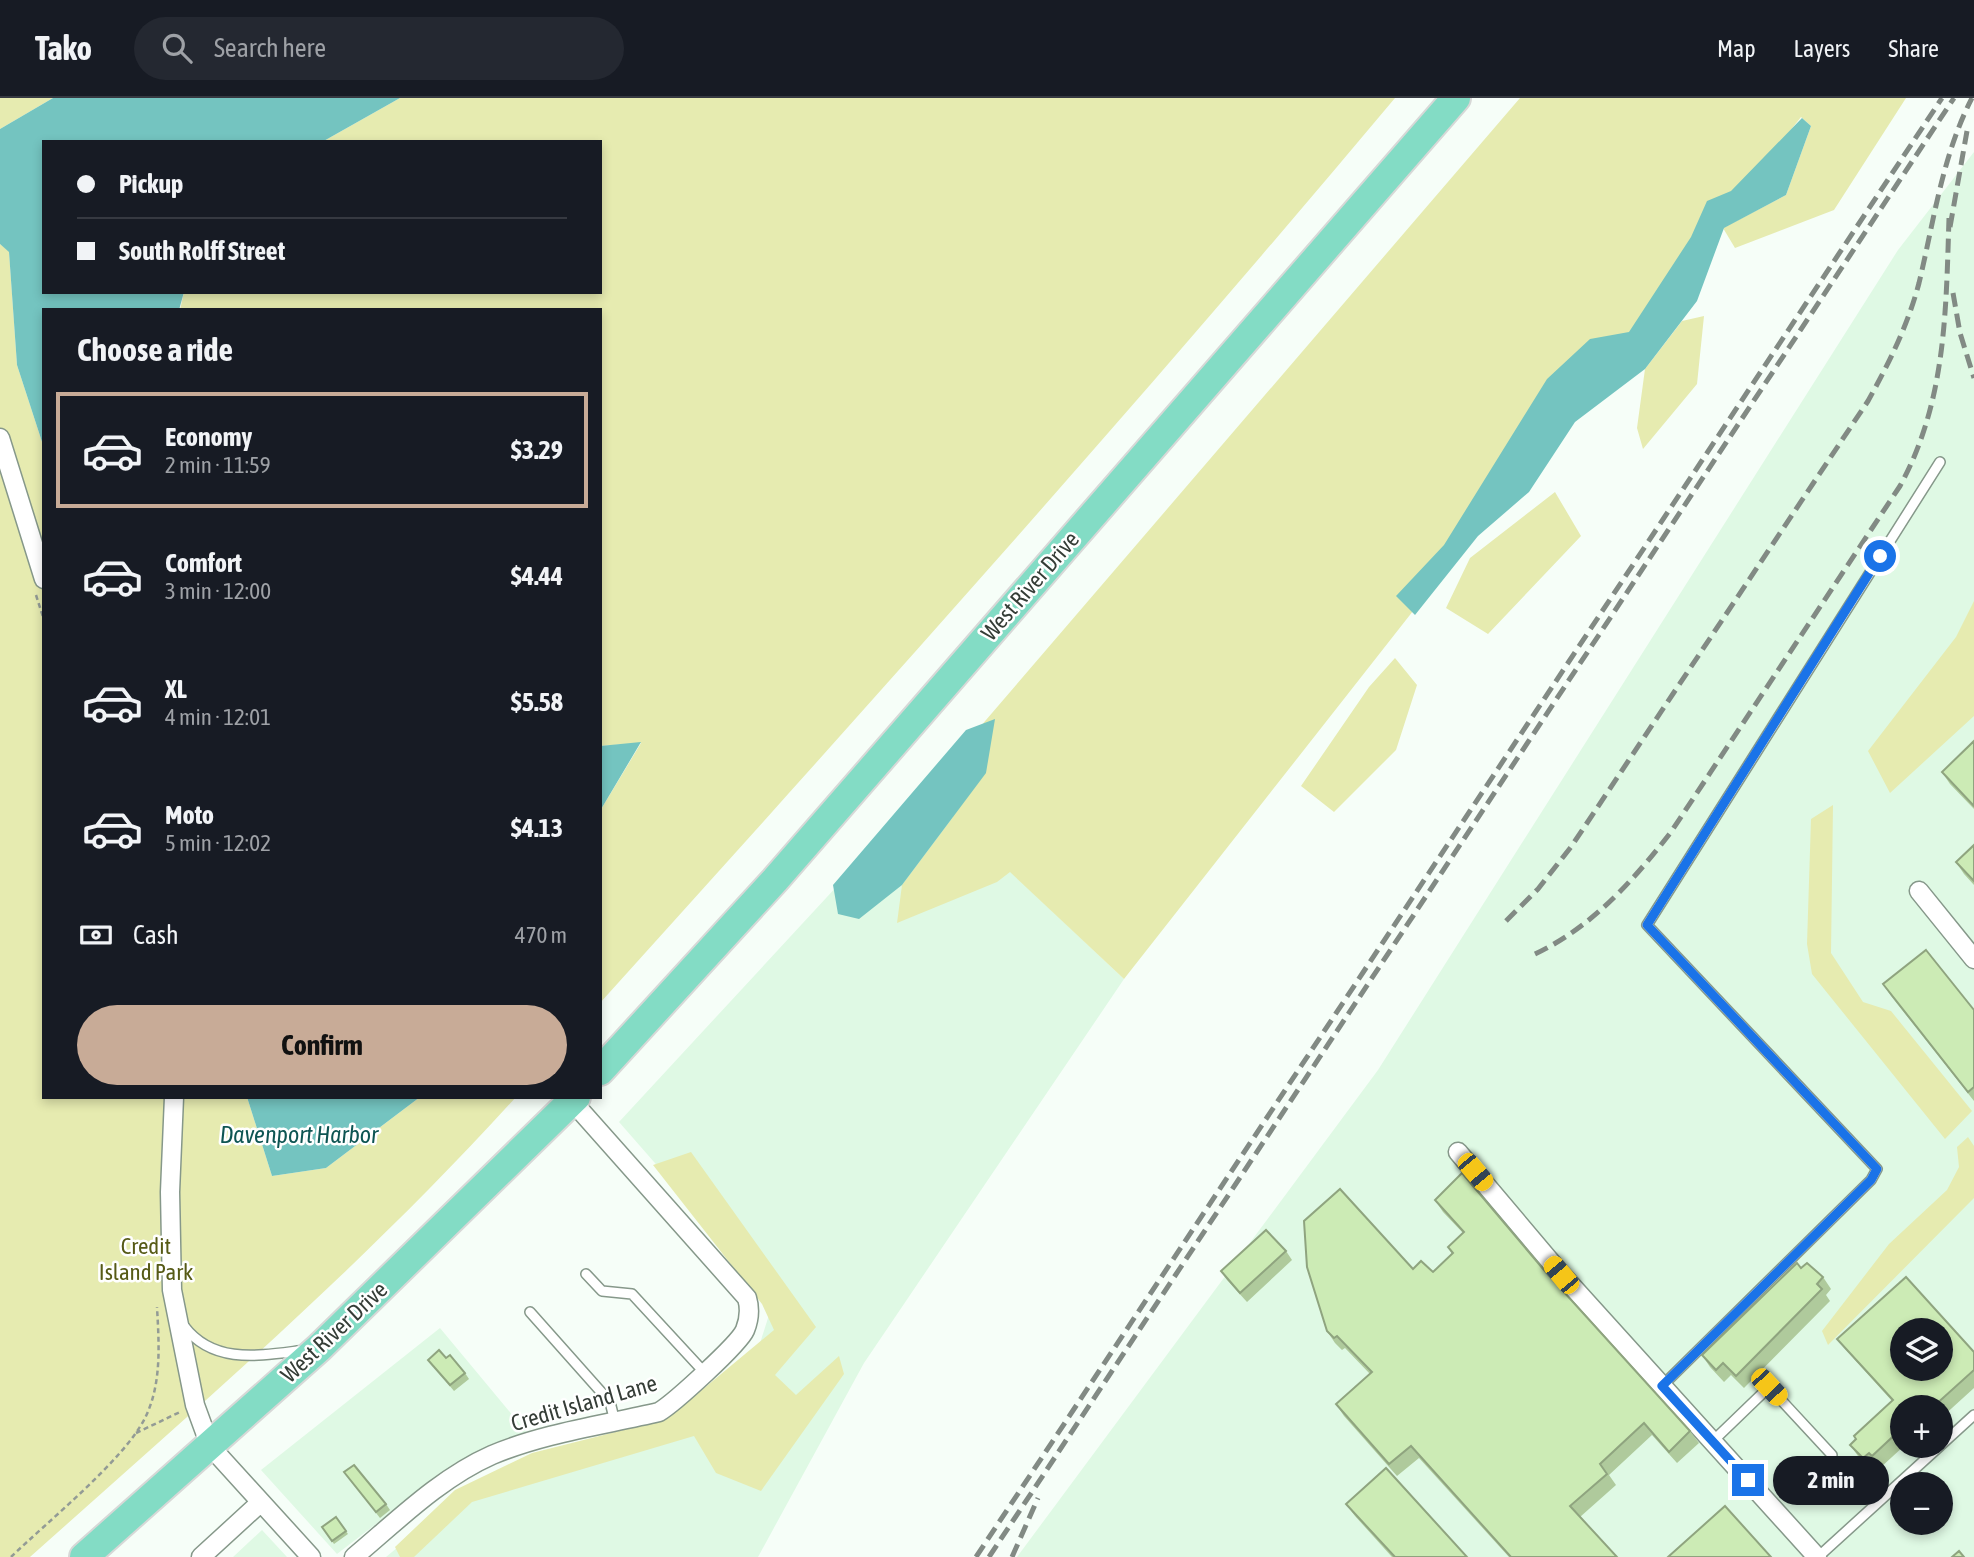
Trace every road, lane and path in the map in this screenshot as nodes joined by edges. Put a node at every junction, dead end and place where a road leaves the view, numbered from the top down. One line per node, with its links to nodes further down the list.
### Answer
1 (1456, 98): 7 (main road, West River Drive)
2 (0, 438): 4 (street)
3 (1940, 462): 16 (lane)
4 (42, 573)
5 (1919, 891): 6 (street)
6 (1974, 959)
7 (602, 1069)
8 (174, 1099): 13 (street)
9 (574, 1099): 14 (main road, West River Drive); 15 (street, Credit Island Lane)
10 (1458, 1152): 16 (street)
11 (586, 1274): 15 (lane)
12 (530, 1312): 19 (lane)
13 (176, 1316): 14 (lane); 17 (street)
14 (319, 1348): 22 (main road, West River Drive)
15 (704, 1372): 19 (street, Credit Island Lane)
16 (1662, 1386): 21 (street)
17 (195, 1405): 22 (street); 26 (path)
18 (1974, 1415): 20 (lane)
19 (615, 1422): 30 (street, Credit Island Lane)
20 (1953, 1434)
21 (1713, 1441): 23 (lane); 31 (street)
22 (210, 1446): 25 (street); 27 (main road, West River Drive)
23 (1832, 1455)
24 (1926, 1458): 31 (lane)
25 (261, 1502): 28 (street); 29 (street)
26 (10, 1557)
27 (84, 1557)
28 (201, 1557)
29 (311, 1557)
30 (354, 1557)
31 (1817, 1557)

